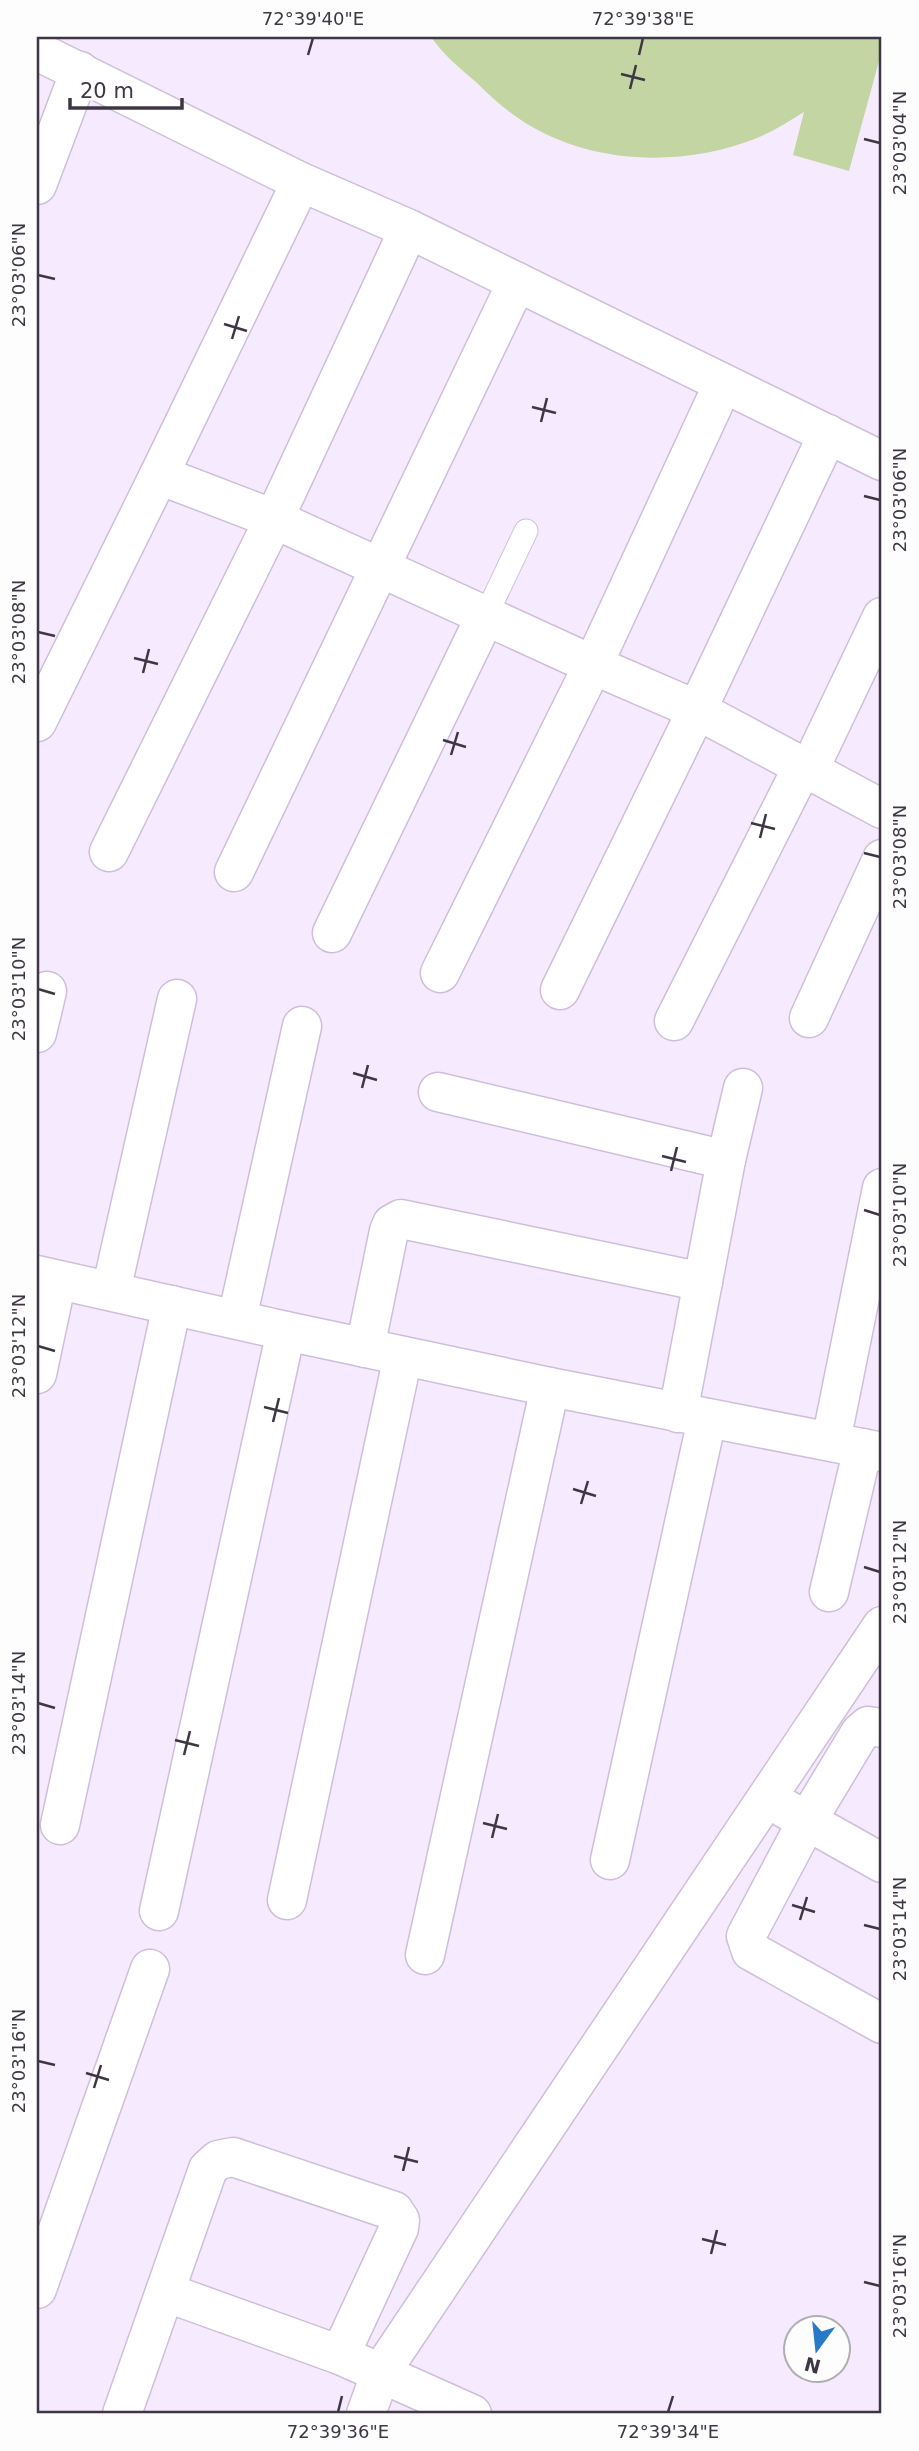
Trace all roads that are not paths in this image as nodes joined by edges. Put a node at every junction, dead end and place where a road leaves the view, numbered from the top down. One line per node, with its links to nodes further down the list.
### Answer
1 (37, 51): 2 (street)
2 (80, 71): 3 (street); 4 (street)
3 (301, 182): 5 (street); 10 (street)
4 (37, 184)
5 (409, 229): 6 (street); 11 (street)
6 (517, 282): 7 (street); 13 (street)
7 (723, 384): 8 (street); 16 (street)
8 (828, 434): 9 (street); 17 (street)
9 (882, 461)
10 (159, 475): 11 (street); 18 (street)
11 (274, 519): 13 (street); 21 (street)
12 (526, 531): 14 (lane)
13 (378, 567): 14 (street); 23 (street)
14 (486, 615): 16 (street); 24 (street)
15 (882, 617): 19 (street)
16 (593, 665): 17 (street); 25 (street)
17 (697, 710): 19 (street); 26 (street)
18 (37, 722)
19 (806, 768): 20 (street); 30 (street)
20 (882, 809)
21 (109, 852)
22 (882, 859): 29 (street)
23 (234, 872)
24 (332, 933)
25 (440, 973)
26 (560, 990)
27 (47, 991): 32 (street)
28 (177, 999): 39 (street)
29 (809, 1018)
30 (674, 1021)
31 (302, 1026): 41 (street)
32 (37, 1033)
33 (743, 1088): 35 (street)
34 (438, 1092): 35 (street)
35 (726, 1160): 38 (street)
36 (881, 1199): 48 (street)
37 (47, 1277): 39 (street); 45 (street)
38 (703, 1282): 43 (street); 47 (street)
39 (111, 1291): 40 (street)
40 (172, 1305): 41 (street); 54 (street)
41 (237, 1320): 42 (street)
42 (286, 1331): 43 (street); 58 (street)
43 (365, 1348): 44 (street)
44 (403, 1356): 46 (street); 57 (street)
45 (37, 1374)
46 (550, 1387): 47 (street); 59 (street)
47 (693, 1416): 48 (street); 55 (street)
48 (859, 1447): 49 (street)
49 (829, 1592)
50 (882, 1626): 52 (street)
51 (882, 1728): 53 (street)
52 (767, 1798): 53 (street); 65 (street)
53 (807, 1821): 56 (street); 61 (street)
54 (60, 1825)
55 (610, 1860)
56 (882, 1863)
57 (287, 1900)
58 (159, 1911)
59 (425, 1955)
60 (150, 1969): 62 (street)
61 (882, 2024)
62 (37, 2289)
63 (165, 2292): 64 (street); 64 (street); 66 (street)
64 (340, 2355): 65 (street)
65 (381, 2372): 67 (street); 68 (street)
66 (122, 2414)
67 (366, 2414)
68 (472, 2414)

